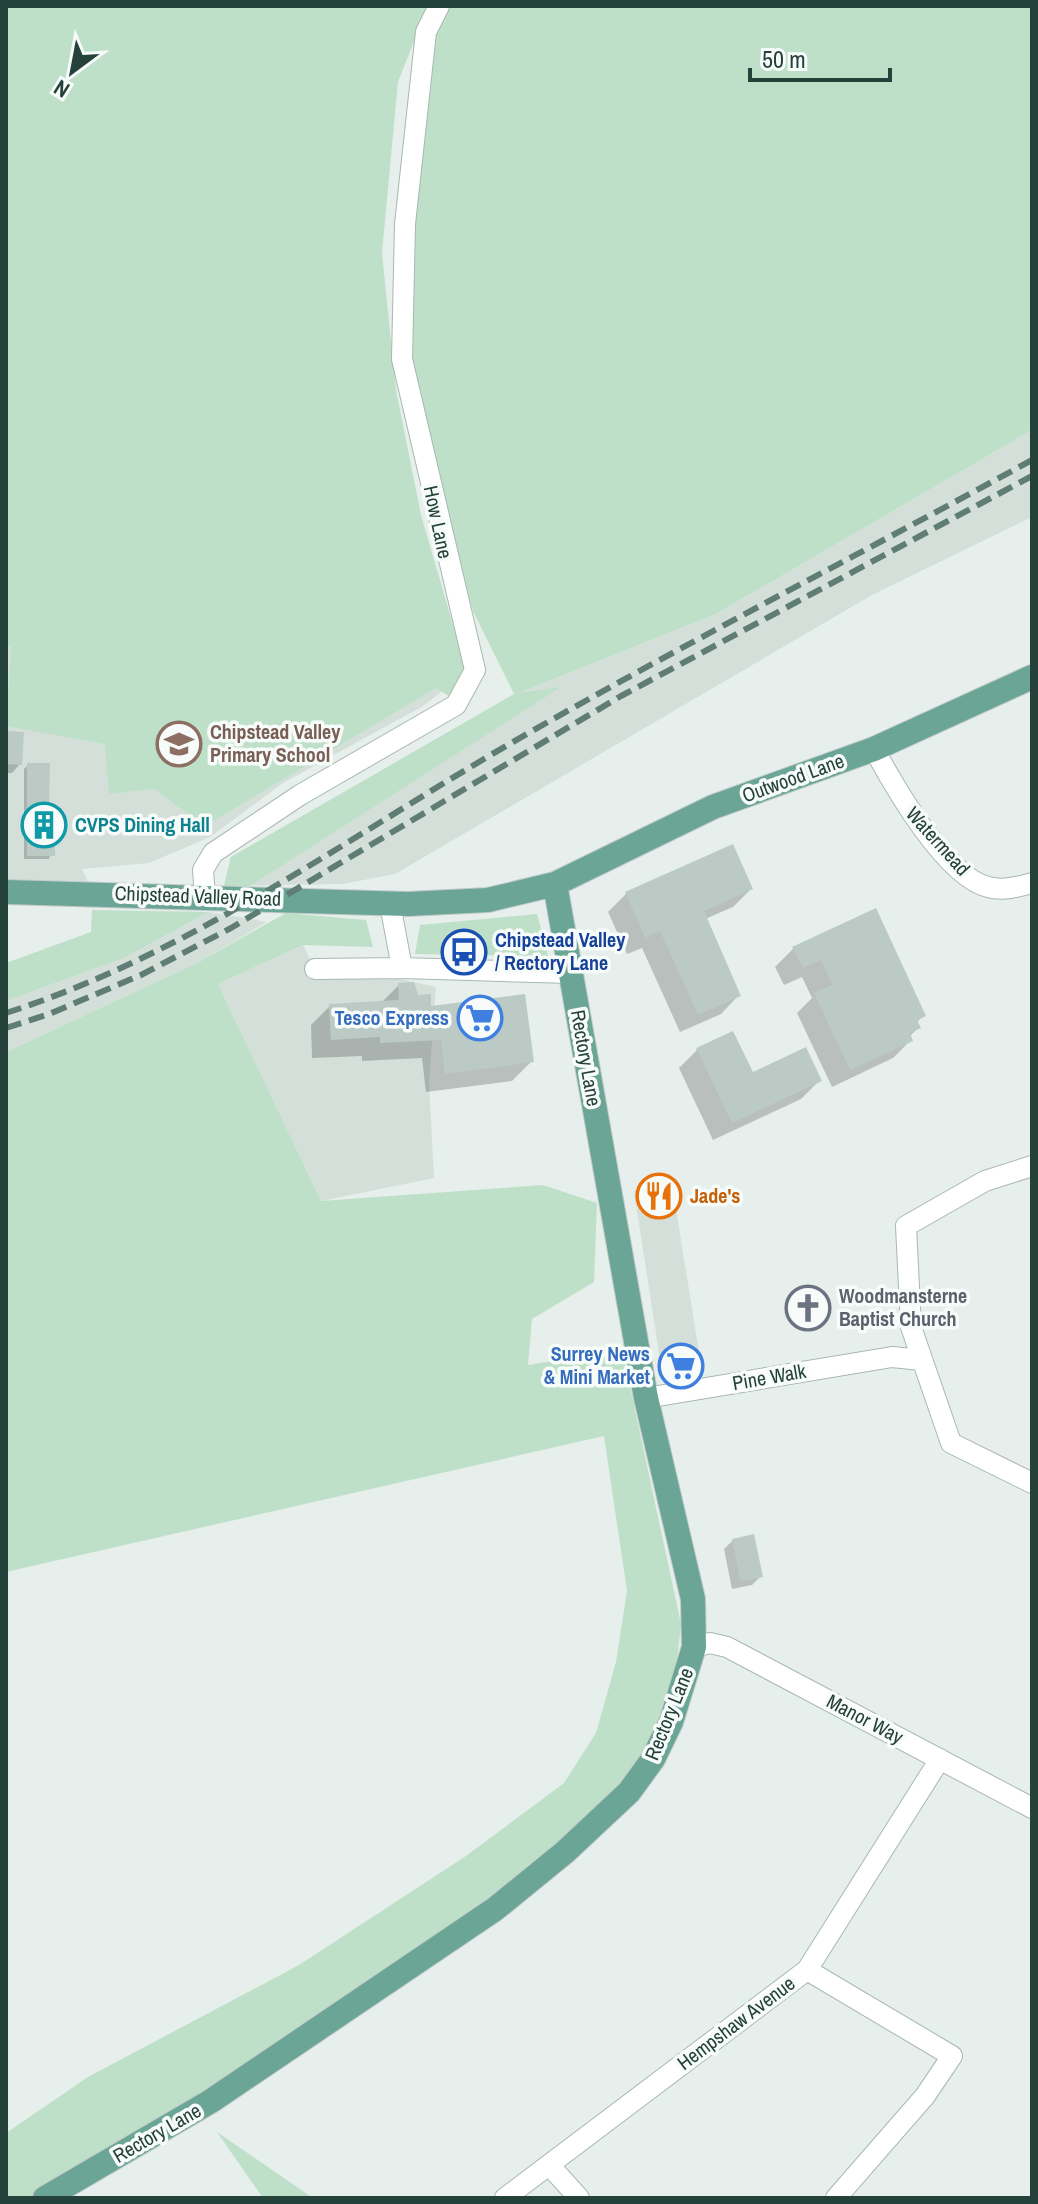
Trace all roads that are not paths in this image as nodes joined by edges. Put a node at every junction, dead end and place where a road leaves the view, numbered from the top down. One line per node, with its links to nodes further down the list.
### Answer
1 (439, 6): 7 (street, How Lane)
2 (1032, 677): 3 (main road, Outwood Lane)
3 (874, 749): 4 (street, Watermead); 5 (main road, Outwood Lane)
4 (1032, 883)
5 (555, 884): 8 (main road, Chipstead Valley Road); 11 (main road, Rectory Lane)
6 (6, 892): 7 (main road, Chipstead Valley Road)
7 (205, 896): 8 (main road, Chipstead Valley Road)
8 (390, 904): 9 (street)
9 (402, 968): 10 (street); 11 (street)
10 (315, 969)
11 (571, 973): 16 (main road, Rectory Lane)
12 (1032, 1166): 13 (street)
13 (911, 1327): 14 (street); 15 (street)
14 (892, 1357): 15 (street, Pine Walk); 16 (street, Pine Walk)
15 (922, 1360): 17 (street)
16 (646, 1398): 18 (main road, Rectory Lane)
17 (1032, 1483)
18 (694, 1647): 19 (street, Manor Way); 23 (main road, Rectory Lane)
19 (940, 1759): 20 (street, Manor Way); 21 (street, Hempshaw Avenue)
20 (1032, 1808)
21 (807, 1970): 22 (street, Hempshaw Avenue); 26 (street)
22 (549, 2165): 24 (street, Hempshaw Avenue); 25 (street)
23 (45, 2198)
24 (505, 2198)
25 (579, 2198)
26 (836, 2198)

